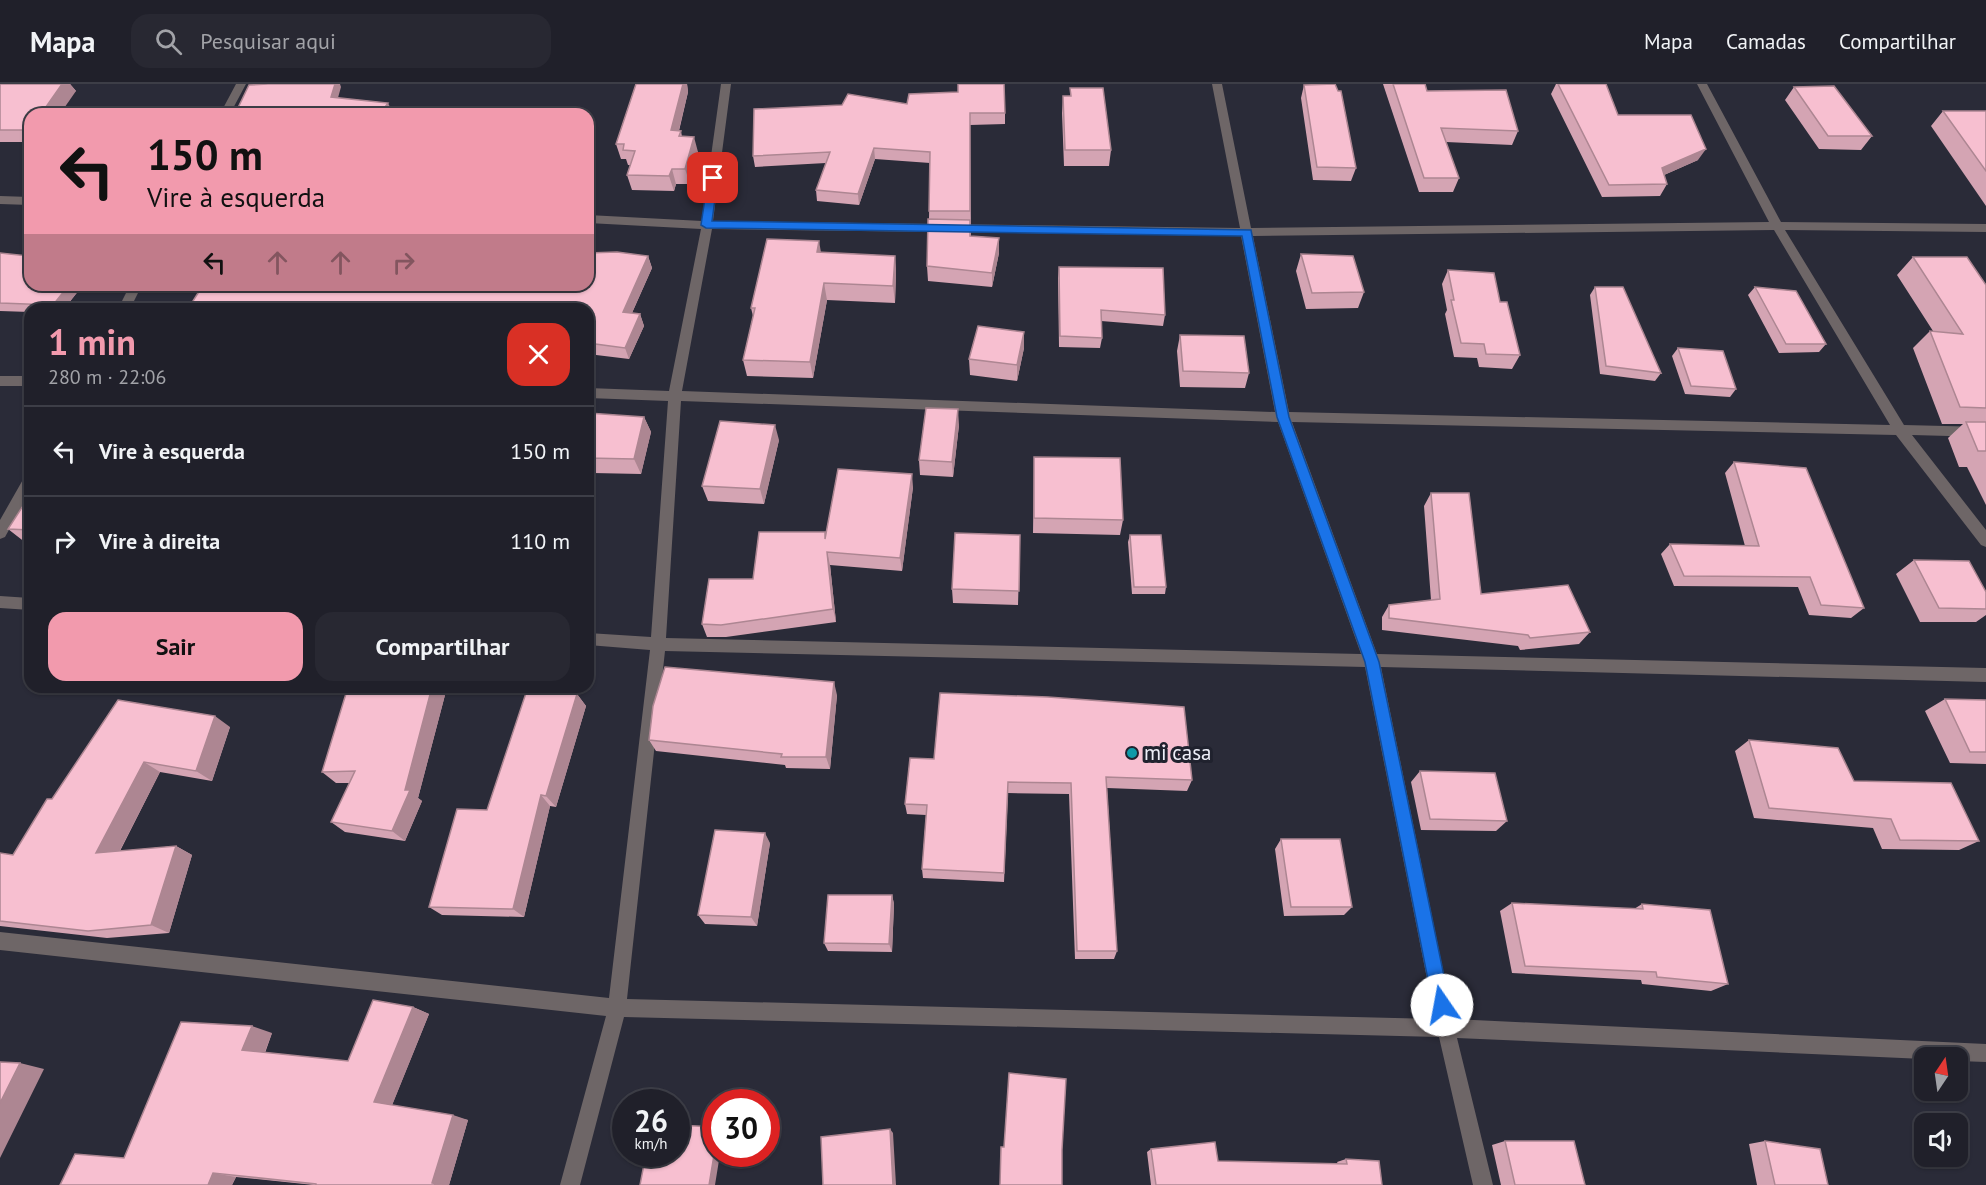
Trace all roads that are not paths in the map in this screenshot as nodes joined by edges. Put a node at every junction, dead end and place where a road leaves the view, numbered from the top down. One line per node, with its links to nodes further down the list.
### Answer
1 (241, 84): 5 (street)
2 (726, 84): 9 (street)
3 (1217, 84): 12 (street)
4 (1701, 84): 10 (street)
5 (228, 108)
6 (0, 200): 7 (street)
7 (24, 201)
8 (594, 219): 9 (street)
9 (706, 225): 12 (street); 16 (street)
10 (1777, 226): 11 (street); 12 (street); 18 (street)
11 (1986, 228)
12 (1247, 232): 17 (street)
13 (0, 381): 14 (street)
14 (24, 381)
15 (594, 393): 16 (street)
16 (675, 395): 17 (street); 26 (street)
17 (1283, 417): 18 (street); 27 (street)
18 (1899, 429): 19 (street); 22 (street)
19 (1986, 432)
20 (24, 491): 21 (street)
21 (0, 533)
22 (1986, 542)
23 (0, 602): 24 (street)
24 (24, 604)
25 (594, 639): 26 (street)
26 (658, 644): 27 (street); 30 (street)
27 (1372, 662): 28 (street); 31 (street)
28 (1986, 675)
29 (0, 941): 30 (street)
30 (617, 1008): 31 (street); 33 (street)
31 (1446, 1028): 32 (street); 34 (street)
32 (1986, 1053)
33 (570, 1185)
34 (1483, 1185)

